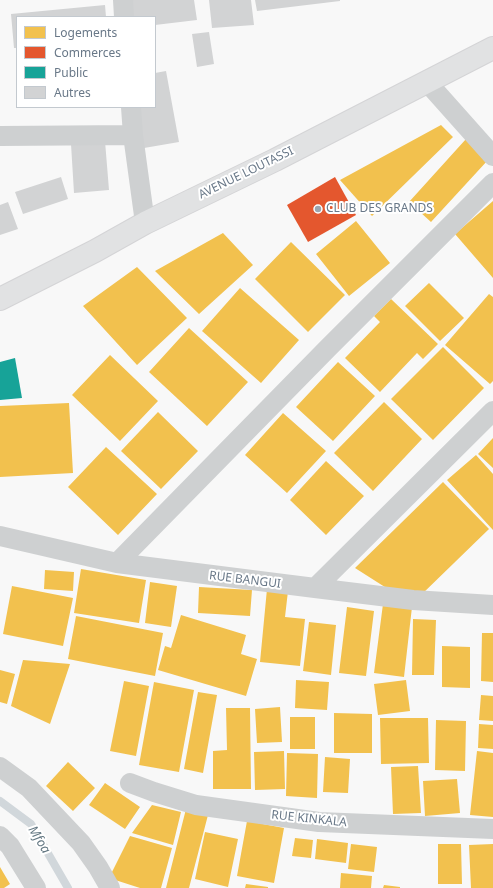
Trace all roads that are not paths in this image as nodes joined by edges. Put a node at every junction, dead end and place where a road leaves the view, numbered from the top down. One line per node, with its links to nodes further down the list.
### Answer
1 (123, 0): 2 (street)
2 (124, 16)
3 (493, 48): 4 (main road, AVENUE LOUTASSI)
4 (427, 82): 8 (street); 10 (main road, AVENUE LOUTASSI)
5 (131, 108): 6 (street)
6 (133, 135): 7 (street); 10 (street)
7 (0, 136)
8 (493, 156)
9 (493, 183): 14 (street)
10 (145, 223): 11 (main road, AVENUE LOUTASSI)
11 (0, 299)
12 (493, 411): 15 (street)
13 (0, 536): 14 (street, RUE BANGUI)
14 (117, 563): 15 (street, RUE BANGUI)
15 (315, 588): 16 (street, RUE BANGUI)
16 (493, 605)
17 (0, 767): 22 (street)
18 (130, 783): 19 (street, RUE KINKALA)
19 (493, 829)
20 (0, 836): 21 (street)
21 (36, 888)
22 (110, 888)

